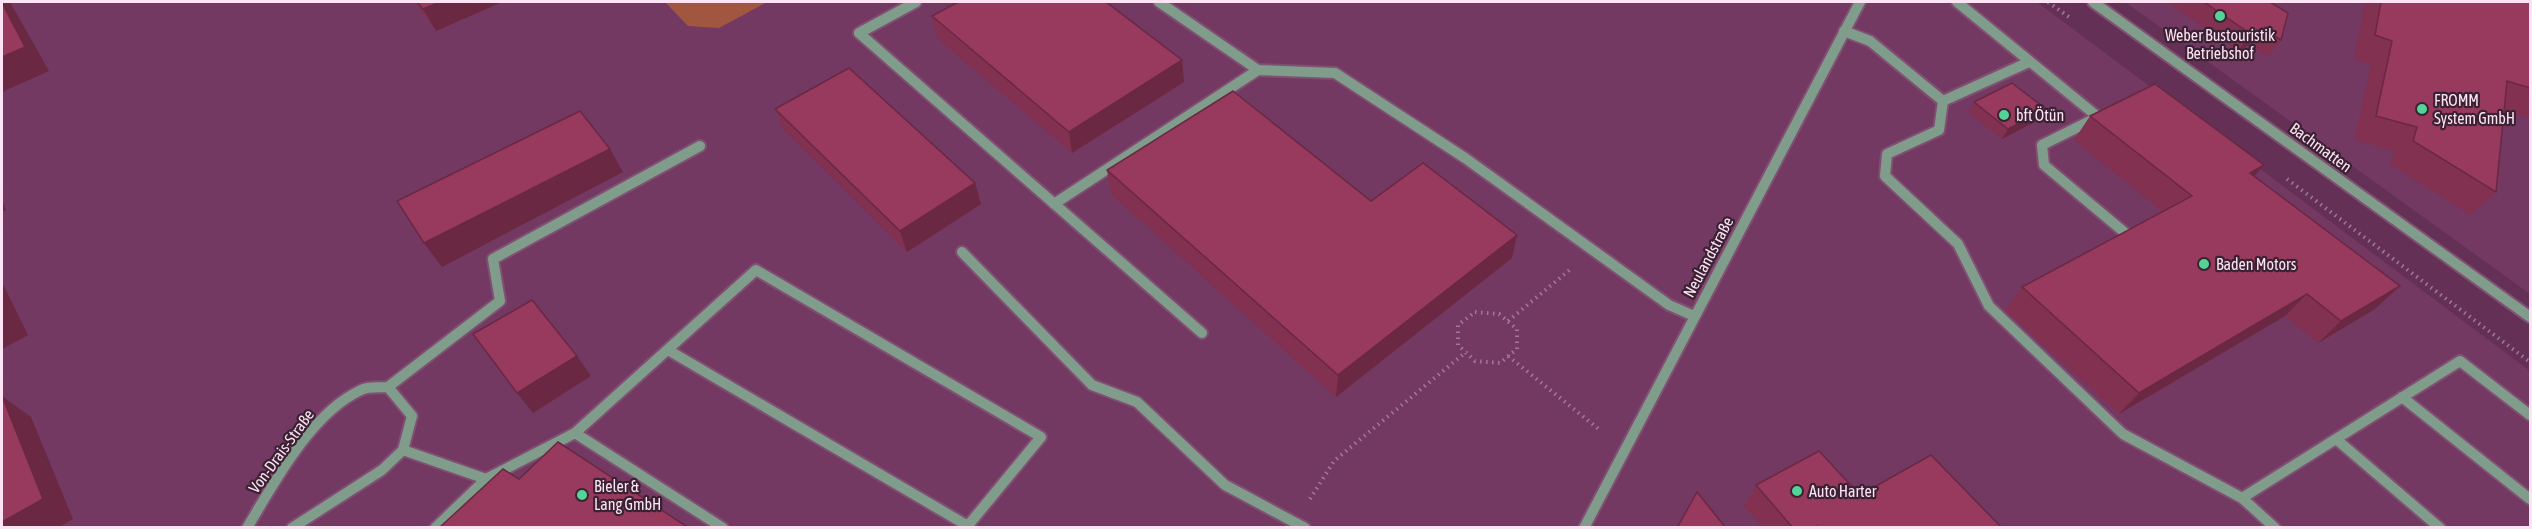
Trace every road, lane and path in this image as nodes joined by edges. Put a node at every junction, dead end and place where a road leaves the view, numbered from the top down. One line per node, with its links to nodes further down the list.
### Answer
1 (916, 2): 14 (street)
2 (1159, 2): 10 (street)
3 (1860, 2): 8 (street, Neulandstraße)
4 (1957, 2): 9 (street)
5 (2048, 2): 7 (path)
6 (2093, 2): 19 (street, Bachmatten)
7 (2076, 23)
8 (1844, 31): 11 (street); 18 (street, Neulandstraße)
9 (2030, 62): 11 (street); 15 (street)
10 (1258, 70): 14 (street); 16 (street)
11 (1943, 101): 34 (street)
12 (700, 146): 26 (street)
13 (2286, 178): 25 (path)
14 (1054, 204): 21 (street)
15 (2130, 237)
16 (1593, 251): 18 (street); 20 (path)
17 (962, 252): 36 (street)
18 (1694, 316): 42 (street, Neulandstraße)
19 (2530, 317)
20 (1508, 321): 23 (path); 24 (path)
21 (1202, 333)
22 (668, 350): 30 (street); 37 (street); 37 (street)
23 (1466, 352): 24 (path); 36 (path)
24 (1508, 356): 29 (path)
25 (2530, 362)
26 (388, 387): 32 (street); 38 (street, Von-Drais-Straße)
27 (2402, 397): 28 (street); 31 (street); 35 (street)
28 (2530, 414)
29 (1601, 431)
30 (575, 433): 33 (street); 41 (street)
31 (2336, 440): 34 (street); 44 (street)
32 (404, 450): 33 (street); 39 (street)
33 (486, 479): 40 (street)
34 (2242, 498): 43 (street)
35 (2530, 499)
36 (1300, 525)
37 (967, 527)
38 (247, 528)
39 (292, 528)
40 (435, 528)
41 (723, 528)
42 (1584, 528)
43 (2275, 528)
44 (2440, 528)

